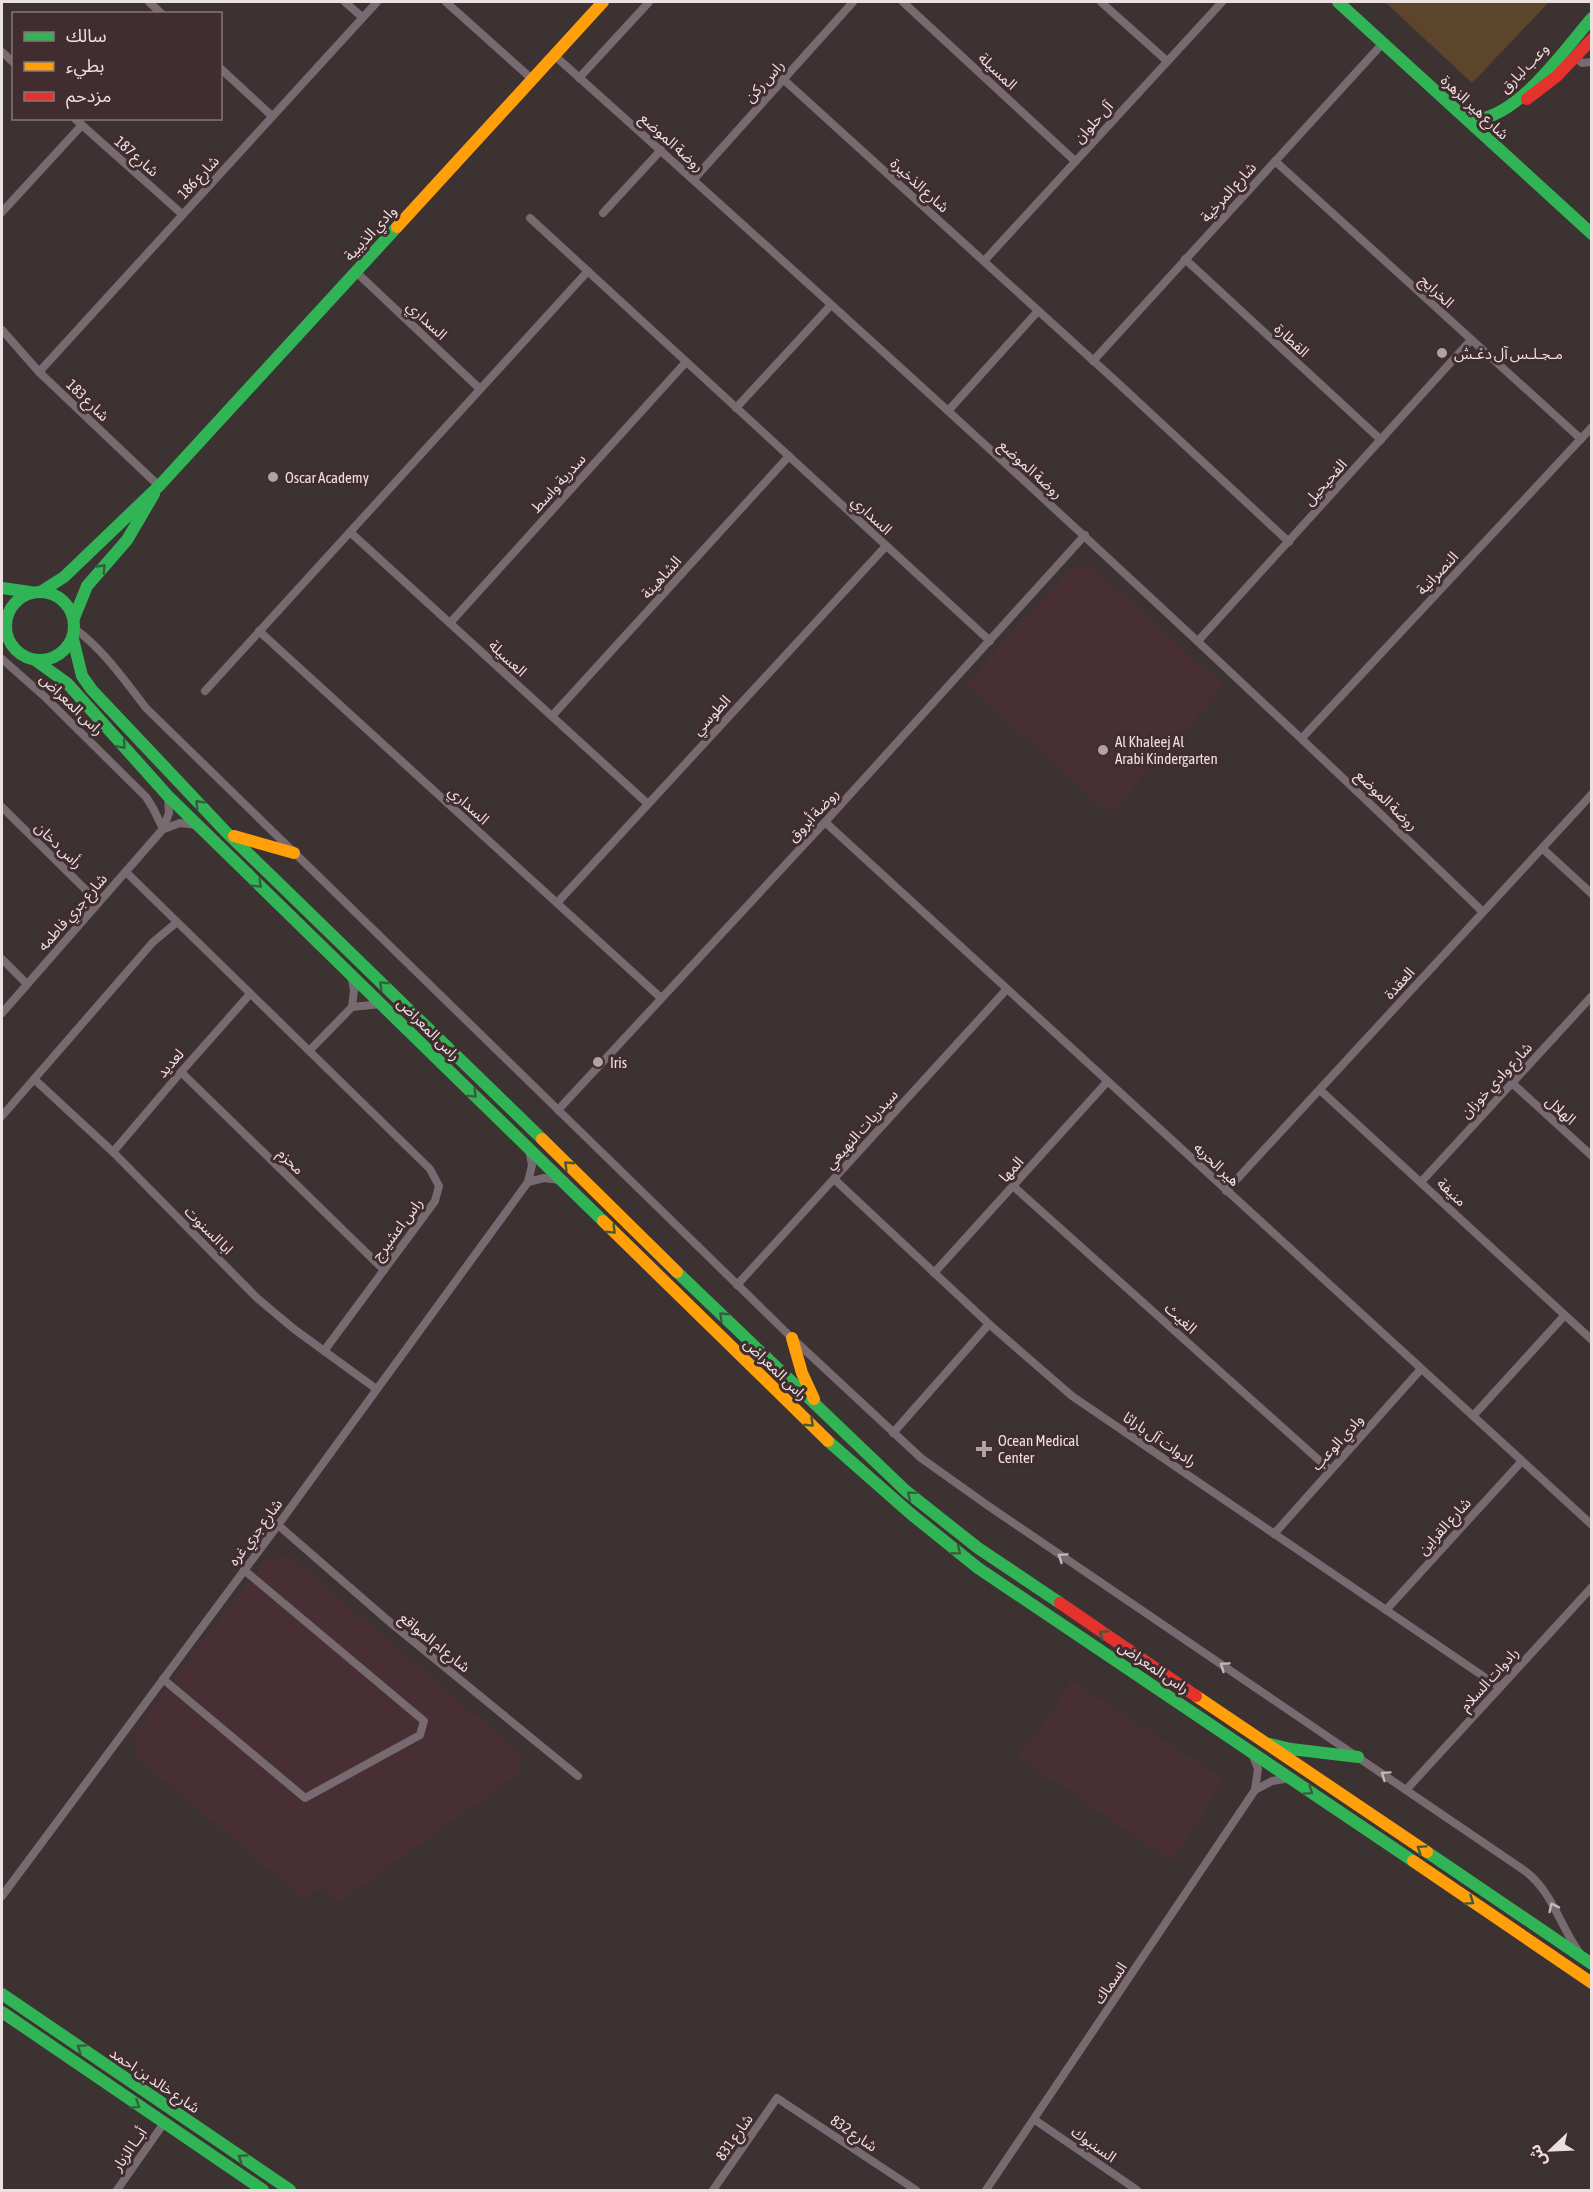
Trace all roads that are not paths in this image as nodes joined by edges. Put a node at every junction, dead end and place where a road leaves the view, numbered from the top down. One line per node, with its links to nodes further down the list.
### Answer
1 (345, 2): 11 (street)
2 (377, 2): 11 (street, شارع 186)
3 (446, 2): 21 (street)
4 (603, 2): 15 (street, وادي الذيبية)
5 (649, 2): 20 (street)
6 (853, 2): 22 (street, راس ركن)
7 (903, 2): 29 (street, المسيلة)
8 (1101, 2): 17 (street)
9 (1222, 2): 17 (street, آل حلوان)
10 (1338, 2): 14 (street, شارع هير الزهرة)
11 (362, 17): 23 (street, شارع 186)
12 (1592, 18): 25 (street, وعب لبارق)
13 (1592, 39): 16 (street, وعب لبارق)
14 (1383, 43): 25 (street, شارع هير الزهرة); 30 (street, شارع المرخية)
15 (554, 55): 20 (street, روضة الموضع); 21 (street, وادي الذيبية)
16 (1575, 57): 18 (street); 27 (street, وعب لبارق)
17 (1167, 61): 29 (street, آل حلوان)
18 (1592, 62)
19 (222, 70): 23 (street)
20 (579, 78): 28 (street, روضة الموضع)
21 (532, 79): 39 (street, وادي الذيبية)
22 (783, 80): 31 (street, راس ركن); 38 (street, شارع الذخيرة)
23 (272, 116): 34 (street, شارع 186)
24 (76, 120): 26 (street, شارع 187)
25 (1468, 120): 27 (street, شارع هير الزهرة)
26 (82, 125): 32 (street); 34 (street, شارع 187)
27 (1483, 136): 36 (street, شارع هير الزهرة)
28 (661, 150): 31 (street, روضة الموضع); 33 (street)
29 (1075, 161): 38 (street, آل حلوان)
30 (1275, 161): 37 (street, شارع المرخية); 44 (street, الخرايج)
31 (694, 179): 41 (street, روضة الموضع)
32 (2, 212)
33 (603, 213)
34 (182, 214): 47 (street, شارع 186)
35 (530, 218): 40 (street, السداري)
36 (1592, 234)
37 (1185, 259): 45 (street, شارع المرخية); 53 (street, القطارة)
38 (984, 261): 42 (street, شارع الذخيرة)
39 (356, 271): 48 (street, السداري); 55 (street, وادي الذيبية)
40 (588, 271): 46 (street, السداري); 48 (street)
41 (831, 305): 49 (street); 50 (street, روضة الموضع)
42 (1038, 311): 45 (street, شارع الذخيرة); 50 (street)
43 (2, 330): 47 (street, شارع 183)
44 (1471, 340): 52 (street, الخرايج); 53 (street, الفحيحيل)
45 (1093, 360): 58 (street, شارع الذخيرة)
46 (686, 362): 49 (street, السداري); 62 (street, سدرية واسط)
47 (39, 372): 55 (street, شارع 183)
48 (480, 389): 56 (street)
49 (736, 408): 54 (street, السداري)
50 (948, 411): 57 (street, روضة الموضع)
51 (1592, 427): 52 (street, النصرانية)
52 (1581, 439): 72 (street, النصرانية)
53 (1381, 440): 58 (street, الفحيحيل)
54 (789, 456): 59 (street, السداري); 71 (street, الشاهينة)
55 (159, 486): 61 (street, وادي الذيبية); 64 (street, وادي الذيبية, one-way to 55)
56 (350, 532): 62 (street, العسيلة); 65 (street)
57 (1085, 535): 66 (street, روضة أبروق); 67 (street, روضة الموضع)
58 (1289, 542): 67 (street, الفحيحيل)
59 (886, 546): 66 (street, السداري); 75 (street, الطوسي)
60 (2, 588): 61 (street)
61 (37, 592): 63 (street); 64 (street)
62 (450, 623): 71 (street, العسيلة)
63 (4, 627): 69 (street)
64 (74, 628): 69 (street); 80 (street, راس المعراض, one-way to 64); 82 (street, راس المعراض)
65 (259, 631): 70 (street); 86 (street, السداري)
66 (990, 641): 77 (street, روضة أبروق)
67 (1198, 641): 72 (street, روضة الموضع)
68 (2, 658): 79 (street, راس المعراض)
69 (35, 660): 74 (street, راس المعراض, one-way to 74)
70 (205, 690)
71 (552, 716): 75 (street, العسيلة)
72 (1302, 738): 87 (street, روضة الموضع)
73 (1592, 794): 81 (street, العقدة)
74 (168, 796): 78 (street, راس المعراض); 79 (street)
75 (648, 804): 86 (street, الطوسي)
76 (2, 807): 85 (street, رأس دخان)
77 (825, 822): 92 (street, هير الحربه); 95 (street, روضة أبروق)
78 (197, 825): 79 (street); 90 (street, راس المعراض, one-way to 90)
79 (163, 829): 83 (street, شارع جري فاطمه)
80 (227, 833): 82 (street); 126 (street, راس المعراض, one-way to 80)
81 (1542, 848): 84 (street); 87 (street, العقدة)
82 (294, 852): 105 (street, راس المعراض)
83 (126, 872): 85 (street, شارع جري فاطمه); 88 (street, راس اعشيرج)
84 (1592, 894)
85 (98, 902): 91 (street, شارع جري فاطمه)
86 (557, 903): 95 (street, السداري)
87 (1482, 911): 104 (street, العقدة)
88 (176, 923): 93 (street, راس اعشيرج); 101 (street)
89 (2, 959): 91 (street)
90 (351, 974): 96 (street, راس المعراض); 97 (street)
91 (27, 984): 98 (street, شارع جري فاطمه)
92 (1006, 990): 102 (street, هير الحربه); 110 (street, سيدريات النهيعي)
93 (250, 993): 99 (street, راس اعشيرج); 100 (street, لعديد)
94 (1592, 996): 103 (street, شارع وادي خوزان)
95 (661, 998): 105 (street, روضة أبروق)
96 (382, 1004): 97 (street); 107 (street, راس المعراض, one-way to 107)
97 (352, 1007): 99 (street)
98 (2, 1013)
99 (310, 1050): 116 (street, راس اعشيرج)
100 (181, 1072): 108 (street, لعديد); 116 (street, محزم)
101 (34, 1079): 106 (street); 108 (street, ابا السنوت)
102 (1107, 1083): 114 (street, المها); 115 (street, هير الحربه)
103 (1512, 1083): 109 (street, الهلال); 113 (street, شارع وادي خوزان)
104 (1320, 1090): 113 (street, منيفة); 115 (street, العقدة)
105 (558, 1110): 118 (street, راس المعراض)
106 (2, 1116)
107 (528, 1148): 111 (street, راس المعراض); 112 (street)
108 (113, 1152): 123 (street, ابا السنوت)
109 (1592, 1156)
110 (834, 1179): 117 (street, رادوات آل باراثا); 118 (street, سيدريات النهيعي)
111 (560, 1180): 112 (street); 140 (street, راس المعراض, one-way to 140)
112 (528, 1182): 125 (street, شارع جري غره)
113 (1421, 1182): 119 (street, منيفة)
114 (1013, 1186): 117 (street, المها); 130 (street, الغيث)
115 (1226, 1191): 124 (street, هير الحربه)
116 (384, 1270): 123 (street, راس اعشيرج)
117 (934, 1273): 120 (street, رادوات آل باراثا)
118 (737, 1285): 121 (street, راس المعراض)
119 (1564, 1316): 122 (street, منيفة); 127 (street)
120 (990, 1324): 128 (street); 133 (street, رادوات آل باراثا)
121 (792, 1338): 126 (street); 128 (street, راس المعراض)
122 (1592, 1340)
123 (324, 1351): 125 (street, ابا السنوت)
124 (1421, 1369): 127 (street, هير الحربه); 130 (street, وادي الوعب)
125 (375, 1389): 131 (street, شارع جري غره)
126 (819, 1408): 139 (street, راس المعراض, one-way to 126)
127 (1473, 1416): 129 (street, هير الحربه)
128 (893, 1433): 141 (street, راس المعراض, one-way to 128)
129 (1522, 1461): 132 (street, هير الحربه); 136 (street, شارع القراين)
130 (1330, 1470): 133 (street, وادي الوعب)
131 (278, 1525): 134 (street, شارع جري غره); 142 (street, شارع ام المواقع)
132 (1592, 1525)
133 (1274, 1534): 136 (street, رادوات آل باراثا)
134 (244, 1569): 137 (street, شارع جري غره); 137 (street)
135 (1592, 1587): 138 (street, رادوات السلام)
136 (1386, 1610): 138 (street, رادوات آل باراثا)
137 (163, 1679): 146 (street, شارع جري غره)
138 (1499, 1688): 145 (street, رادوات السلام)
139 (1262, 1742): 141 (street); 147 (street, راس المعراض, one-way to 139)
140 (1251, 1750): 143 (street, راس المعراض); 144 (street)
141 (1358, 1757): 145 (street, راس المعراض, one-way to 141)
142 (578, 1776)
143 (1291, 1778): 144 (street); 148 (street, راس المعراض, one-way to 148)
144 (1255, 1790): 152 (street, السماك)
145 (1406, 1790): 147 (street, راس المعراض, one-way to 145)
146 (2, 1896)
147 (1587, 1961)
148 (1592, 1983)
149 (2, 1994): 156 (street, شارع خالد بن احمد, one-way to 149)
150 (2, 2012): 153 (street, شارع خالد بن احمد, one-way to 153)
151 (777, 2098): 157 (street, شارع 831); 158 (street, شارع 832)
152 (1035, 2120): 159 (street, السماك); 160 (street, السنبوك)
153 (164, 2123): 154 (street, أبــا الزبار); 155 (street, شارع خالد بن احمد)
154 (117, 2190)
155 (263, 2190)
156 (290, 2190)
157 (713, 2190)
158 (916, 2190)
159 (986, 2190)
160 (1137, 2190)

